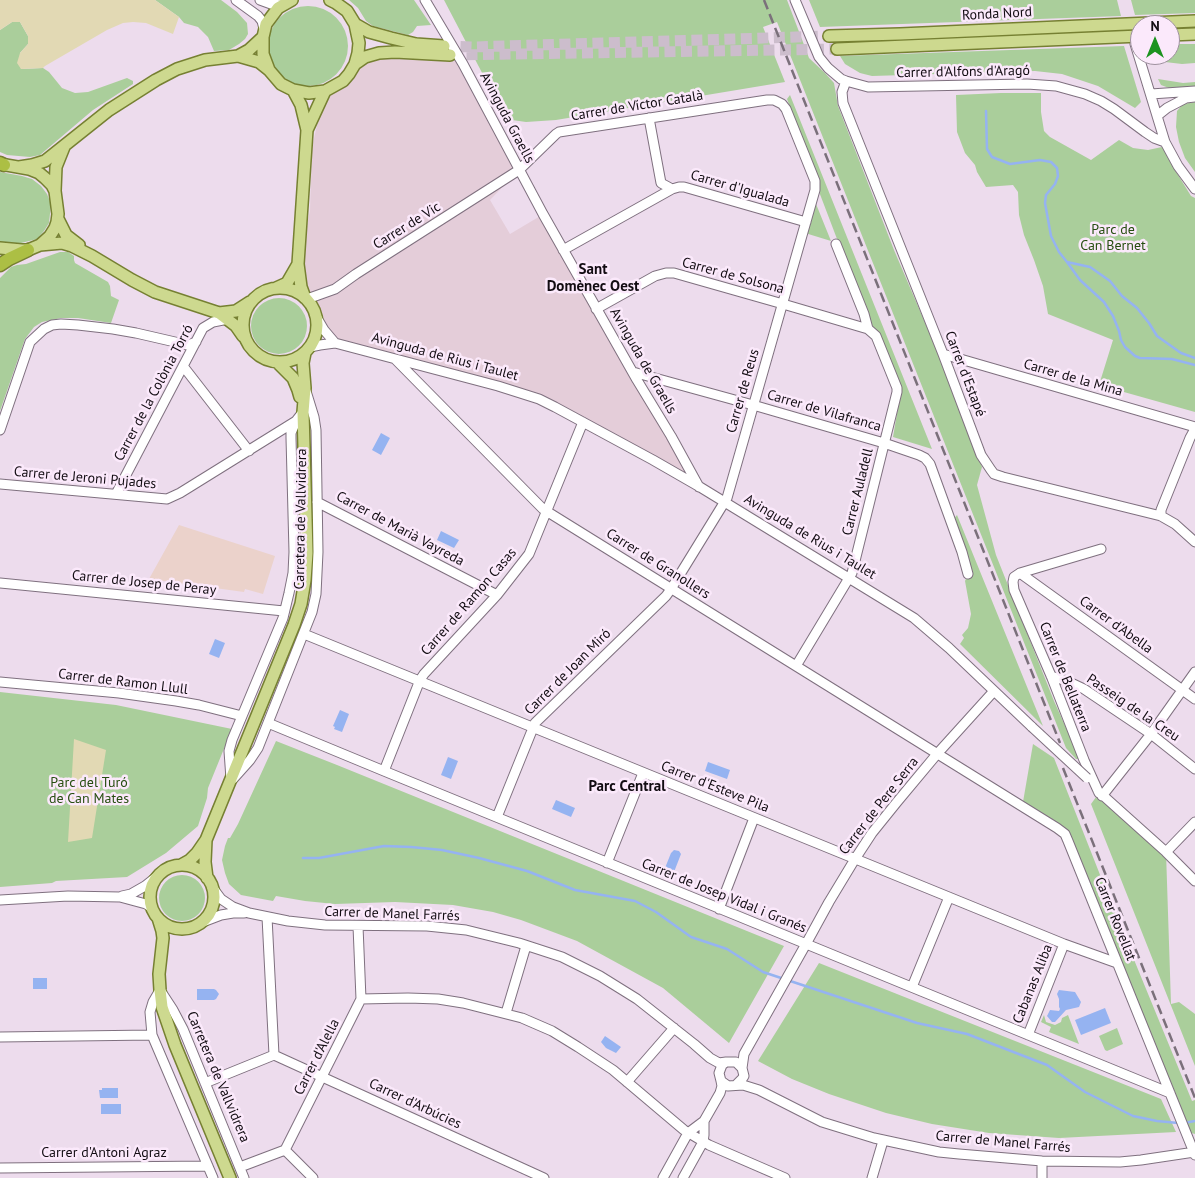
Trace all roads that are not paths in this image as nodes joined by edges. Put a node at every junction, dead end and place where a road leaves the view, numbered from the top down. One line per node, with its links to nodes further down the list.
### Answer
1 (236, 0): 10 (street)
2 (260, 0): 6 (street)
3 (330, 0): 7 (main road)
4 (425, 0): 33 (street, Avinguda Graells)
5 (795, 1): 20 (street, Carrer d'Alfons d'Aragó)
6 (287, 2): 10 (main road)
7 (341, 4): 9 (main road)
8 (1195, 21): 13 (main road, Ronda Nord)
9 (355, 24): 17 (main road); 17 (main road)
10 (263, 33): 16 (main road); 19 (main road)
11 (1180, 35): 12 (main road)
12 (1195, 35)
13 (829, 36)
14 (1130, 40): 15 (main road, Ronda Nord)
15 (837, 49)
16 (238, 56): 19 (main road); 30 (main road)
17 (355, 64): 22 (main road)
18 (1144, 65): 24 (street)
19 (269, 70): 21 (main road)
20 (846, 81): 29 (street, Carrer d'Alfons d'Aragó); 59 (street, Carrer d'Estapé)
21 (293, 90): 22 (main road); 28 (main road)
22 (325, 91): 28 (main road)
23 (1195, 91): 24 (street)
24 (1151, 94): 26 (street)
25 (1195, 97): 26 (street)
26 (1157, 116): 29 (street)
27 (649, 118): 33 (street, Carrer de Víctor Català); 34 (street); 36 (street, Carrer de Víctor Català)
28 (307, 130): 45 (main road)
29 (1165, 142): 35 (street)
30 (65, 146): 32 (main road); 37 (main road)
31 (1, 164): 32 (main road)
32 (19, 167): 37 (main road)
33 (519, 170): 43 (street, Avinguda Graells); 48 (street, Carrer de Vic)
34 (672, 188): 39 (street, Carrer d'Igualada); 43 (street, Carrer d'Igualada)
35 (1195, 189)
36 (815, 190): 39 (street, Carrer de Reus)
37 (55, 191): 38 (main road)
38 (58, 220): 41 (main road); 44 (main road)
39 (806, 222): 50 (street, Carrer de Reus)
40 (836, 244): 54 (street)
41 (34, 247): 42 (main road); 44 (main road); 46 (highway)
42 (0, 248)
43 (563, 250): 51 (street, Avinguda de Graells)
44 (92, 256): 52 (main road)
45 (298, 264): 47 (main road); 48 (main road)
46 (0, 265)
47 (276, 288): 48 (main road); 49 (main road)
48 (306, 299): 53 (main road)
49 (252, 301): 52 (main road); 55 (main road)
50 (783, 304): 51 (street, Carrer de Solsona); 54 (street, Carrer de Solsona); 65 (street, Carrer de Reus)
51 (596, 309): 63 (street, Avinguda de Graells)
52 (223, 316): 55 (main road); 56 (street, Carrer de la Colònia Torró)
53 (316, 318): 57 (street); 58 (main road)
54 (868, 329): 70 (street, Carrer Auladell)
55 (244, 337): 61 (main road)
56 (196, 342): 62 (street, Carrer de la Colònia Torró); 69 (street)
57 (335, 343): 58 (street, Avinguda de Rius i Taulet); 60 (street, Avinguda de Rius i Taulet)
58 (308, 350): 61 (main road); 64 (main road, Carretera de Vallvidrera)
59 (943, 354): 68 (street, Carrer de la Mina); 78 (street, Carrer d'Estapé)
60 (395, 359): 67 (street, Avinguda de Rius i Taulet); 77 (street, Carrer de Granollers)
61 (277, 362): 66 (main road, Carretera de Vallvidrera)
62 (182, 366): 71 (street); 74 (street, Carrer de la Colònia Torró)
63 (633, 372): 65 (street, Carrer de Vilafranca); 73 (street, Avinguda de Graells)
64 (305, 388): 66 (main road, Carretera de Vallvidrera); 75 (street, Carretera de Vallvidrera)
65 (753, 405): 70 (street, Carrer de Vilafranca); 76 (street, Carrer de Reus)
66 (299, 416): 71 (street, Carrer de Jeroni Pujades); 87 (street, Carretera de Vallvidrera); 105 (main road, Carretera de Vallvidrera)
67 (582, 422): 73 (street, Avinguda de Rius i Taulet); 77 (street, Carrer de Ramon Casas)
68 (1195, 428): 78 (street)
69 (0, 430)
70 (884, 443): 81 (street, Carrer de Vilafranca); 83 (street, Carrer Auladell)
71 (249, 451): 74 (street, Carrer de Jeroni Pujades)
72 (0, 484): 74 (street, Carrer de Jeroni Pujades)
73 (700, 487): 76 (street, Avinguda de Rius i Taulet)
74 (116, 494)
75 (317, 502): 86 (street, Carrer de Marià Vayreda); 88 (street, Carretera de Vallvidrera)
76 (724, 502): 83 (street, Avinguda de Rius i Taulet); 85 (street, Carrer de Reus)
77 (547, 511): 85 (street, Carrer de Granollers); 86 (street, Carrer de Ramon Casas)
78 (1160, 516): 79 (street, Carrer d'Estapé)
79 (1195, 542)
80 (1101, 549): 82 (street)
81 (968, 574)
82 (1017, 575): 91 (street, Carrer de Bellaterra); 94 (street, Carrer d'Abella)
83 (850, 578): 89 (street, Carrer Auladell); 95 (street, Avinguda de Rius i Taulet)
84 (0, 583): 87 (street, Carrer de Josep de Peray)
85 (671, 589): 89 (street, Carrer de Granollers); 99 (street, Carrer de Joan Miró)
86 (497, 595): 93 (street, Carrer de Ramon Casas)
87 (284, 611): 97 (street, Carretera de Vallvidrera)
88 (304, 634): 93 (street, Carrer d'Esteve Pila); 98 (street, Carretera de Vallvidrera)
89 (796, 666): 101 (street, Carrer de Granollers)
90 (1195, 672): 94 (street)
91 (1051, 676): 100 (street, Passeig de la Creu); 106 (street, Carrer de Bellaterra)
92 (0, 682): 97 (street, Carrer de Ramon Llull)
93 (419, 682): 99 (street, Carrer d'Esteve Pila); 103 (street, Carrer de Ramon Casas)
94 (1182, 690): 96 (street, Carrer d'Abella); 100 (street)
95 (994, 691): 101 (street, Carrer de Pere Serra); 106 (street, Avinguda de Rius i Taulet, bridge)
96 (1195, 699)
97 (242, 716): 105 (street, Carretera de Vallvidrera)
98 (268, 723): 103 (street, Carrer de Josep Vidal i Granés); 105 (street, Carretera de Vallvidrera)
99 (532, 727): 104 (street, Carrer d'Esteve Pila); 107 (street, Carrer de Joan Miró)
100 (1151, 734): 102 (street, Passeig de la Creu); 106 (street)
101 (937, 754): 112 (street, Carrer de Pere Serra); 132 (street, Carrer Rovellat)
102 (1195, 769)
103 (384, 771): 107 (street, Carrer de Josep Vidal i Granés)
104 (643, 773): 108 (street, Carrer d'Esteve Pila); 113 (street)
105 (231, 781): 110 (main road, Carretera de Vallvidrera)
106 (1100, 794): 111 (street, Avinguda de Rius i Taulet)
107 (497, 817): 113 (street, Carrer de Josep Vidal i Granés)
108 (754, 818): 112 (street, Carrer d'Esteve Pila); 121 (street)
109 (1195, 822): 111 (street)
110 (206, 840): 114 (main road, Carretera de Vallvidrera); 117 (main road, Carretera de Vallvidrera)
111 (1166, 852): 116 (street, Avinguda de Rius i Taulet)
112 (855, 859): 119 (street, Carrer d'Esteve Pila); 128 (street, Carrer de Pere Serra)
113 (607, 863): 121 (street, Carrer de Josep Vidal i Granés)
114 (181, 865): 115 (main road); 117 (main road)
115 (160, 874): 118 (street); 122 (main road)
116 (1195, 881)
117 (210, 882): 123 (street, Carrer de Manel Farrés); 125 (main road)
118 (120, 897): 120 (street); 122 (street)
119 (948, 897): 129 (street, Carrer d'Esteve Pila); 133 (street)
120 (0, 900)
121 (719, 908): 128 (street, Carrer de Josep Vidal i Granés)
122 (155, 913): 127 (main road); 131 (main road, Carretera de Vallvidrera)
123 (249, 913): 124 (street, Carrer de Manel Farrés); 125 (street, Carrer de Manel Farrés)
124 (267, 917): 126 (street, Carrer de Manel Farrés); 142 (street)
125 (200, 923): 127 (main road)
126 (358, 926): 130 (street, Carrer de Manel Farrés); 135 (street, Carrer d'Alella)
127 (180, 929): 131 (main road, Carretera de Vallvidrera)
128 (806, 944): 133 (street, Carrer de Josep Vidal i Granés); 141 (street, Carrer de Pere Serra)
129 (1064, 944): 132 (street, Carrer d'Esteve Pila); 139 (street, Cabanas Aliba)
130 (526, 946): 136 (street); 137 (street, Carrer de Manel Farrés)
131 (162, 956): 134 (main road, Carretera de Vallvidrera)
132 (1118, 963): 153 (street, Carrer Rovellat)
133 (912, 988): 139 (street, Carrer de Josep Vidal i Granés)
134 (160, 990): 138 (street, Carretera de Vallvidrera); 149 (street, Carretera de Vallvidrera); 166 (main road, Carretera de Vallvidrera)
135 (361, 999): 136 (street); 146 (street, Carrer d'Alella)
136 (506, 1013): 148 (street)
137 (674, 1028): 143 (street, Carrer de Manel Farrés); 148 (street)
138 (152, 1034): 140 (street); 161 (street, Carretera de Vallvidrera)
139 (1028, 1035): 153 (street, Carrer de Josep Vidal i Granés)
140 (0, 1037)
141 (744, 1054): 144 (street); 145 (street, Carrer de Pere Serra)
142 (274, 1055): 146 (street, Carrer d'Arbúcies); 149 (street)
143 (710, 1058): 144 (street, Carrer de Manel Farrés); 147 (street, Carrer de Manel Farrés)
144 (728, 1062): 145 (street); 147 (street)
145 (743, 1070): 150 (street); 151 (street, Carrer de Manel Farrés)
146 (322, 1076): 158 (street, Carrer d'Alella); 164 (street, Carrer d'Arbúcies)
147 (720, 1079): 150 (street); 152 (street)
148 (627, 1082): 155 (street)
149 (205, 1083): 162 (street, Carretera de Vallvidrera)
150 (734, 1085): 151 (street, Carrer de Manel Farrés); 152 (street)
151 (759, 1090): 156 (street, Carrer de Manel Farrés)
152 (720, 1093): 154 (street)
153 (1170, 1094): 159 (street, Carrer Rovellat)
154 (704, 1121): 155 (street); 157 (street)
155 (688, 1133): 157 (street); 170 (street)
156 (883, 1141): 160 (street, Carrer de Manel Farrés); 173 (street)
157 (702, 1142): 171 (street); 172 (street)
158 (285, 1150): 162 (street); 168 (street)
159 (1195, 1153): 160 (street, Carrer de Manel Farrés)
160 (1042, 1161): 174 (street)
161 (208, 1166): 163 (street, Carrer d'Antoni Agraz); 165 (street, Carretera de Vallvidrera)
162 (240, 1167): 167 (street, Carretera de Vallvidrera)
163 (0, 1168)
164 (533, 1176): 169 (street, Carrer d'Arbúcies)
165 (213, 1178)
166 (230, 1178)
167 (244, 1178)
168 (314, 1178)
169 (544, 1178)
170 (663, 1178)
171 (682, 1178)
172 (785, 1178)
173 (872, 1178)
174 (1042, 1178)

